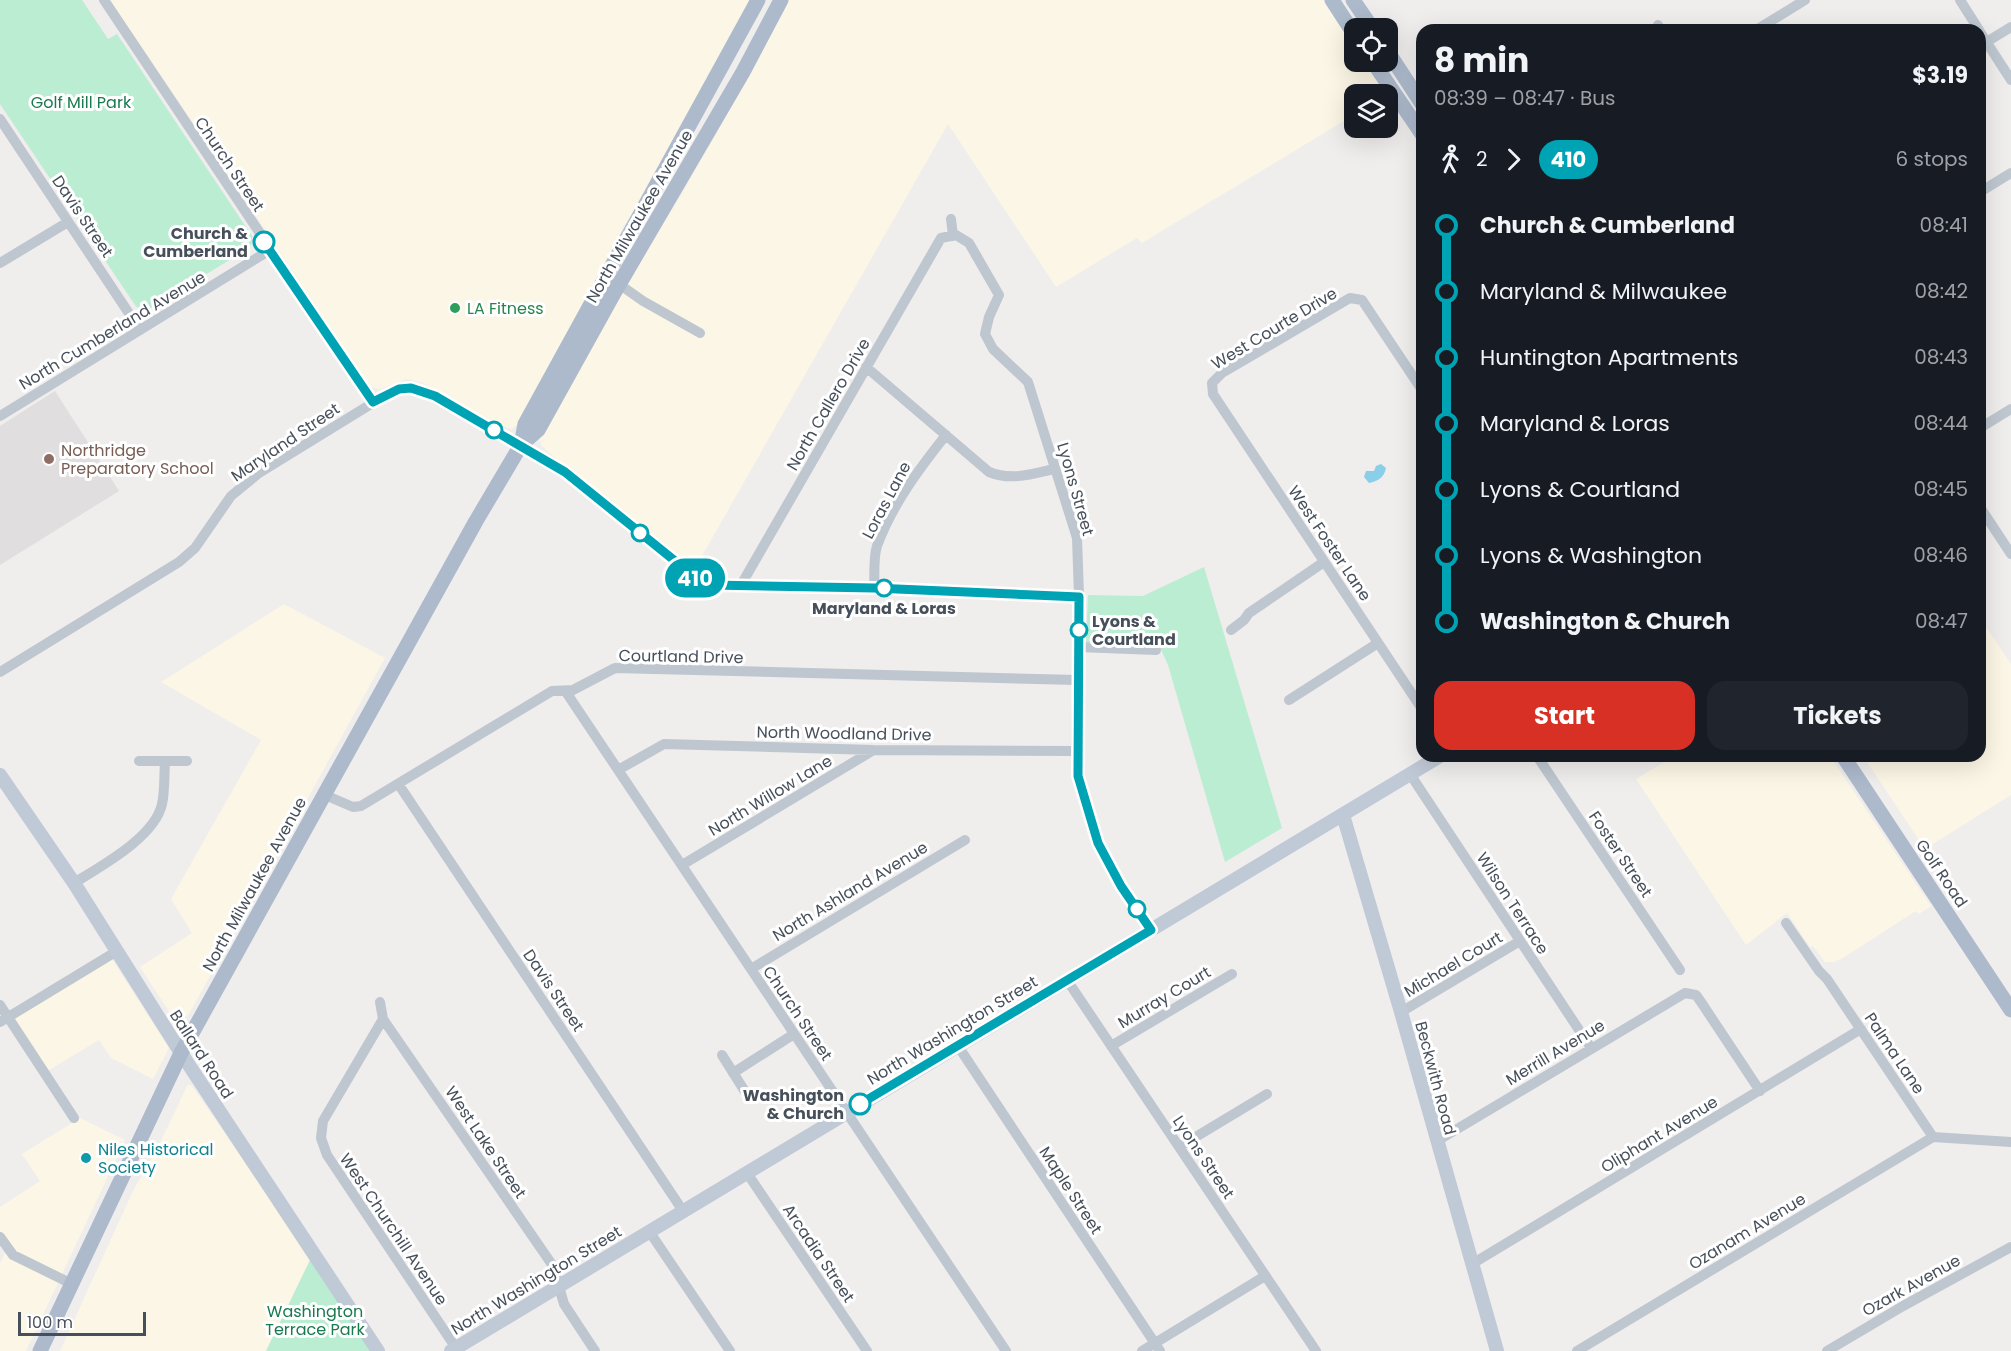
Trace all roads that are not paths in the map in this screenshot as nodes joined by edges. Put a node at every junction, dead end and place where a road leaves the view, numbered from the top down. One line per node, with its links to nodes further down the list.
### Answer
1 (104, 0): 26 (street, Church Street)
2 (758, 0): 28 (main road, North Milwaukee Avenue)
3 (781, 0): 28 (main road, North Milwaukee Avenue)
4 (1332, 0): 9 (main road)
5 (1353, 0): 8 (main road)
6 (1804, 0): 10 (street)
7 (1960, 0): 11 (street)
8 (1365, 18)
9 (1344, 19)
10 (1766, 24)
11 (1975, 24)
12 (2011, 27): 13 (street)
13 (1986, 42)
14 (1986, 48): 17 (street)
15 (1398, 67): 18 (main road)
16 (1380, 72): 20 (main road)
17 (2011, 80)
18 (1416, 95)
19 (0, 120): 24 (street, Davis Street)
20 (1416, 125)
21 (2011, 173): 22 (street)
22 (1986, 188)
23 (951, 219): 25 (street)
24 (68, 222): 27 (street); 29 (street, Davis Street)
25 (947, 237): 31 (street, North Callero Drive); 40 (street, Lyons Street)
26 (270, 250): 29 (street, North Cumberland Avenue); 34 (street, Church Street)
27 (0, 263)
28 (613, 280): 30 (street); 39 (main road, North Milwaukee Avenue)
29 (140, 330): 36 (street, North Cumberland Avenue)
30 (700, 333)
31 (866, 367): 38 (street); 44 (street, North Callero Drive)
32 (1416, 381): 33 (street, West Courte Drive)
33 (1213, 394): 43 (street, West Foster Lane)
34 (373, 402): 39 (street, Maryland Street); 51 (street, Maryland Street)
35 (2011, 409): 37 (street)
36 (0, 416)
37 (1986, 425)
38 (946, 435): 40 (street); 45 (street, Loras Lane)
39 (521, 445): 44 (street, Maryland Street); 68 (main road, North Milwaukee Avenue)
40 (1054, 469): 46 (street, Lyons Street)
41 (1986, 516): 42 (street)
42 (2011, 554)
43 (1324, 562): 47 (street); 48 (street, West Foster Lane)
44 (741, 585): 45 (street, Maryland Street)
45 (874, 588): 46 (street, Maryland Street)
46 (1079, 597): 49 (street, Lyons Street)
47 (1231, 630)
48 (1378, 644): 54 (street); 55 (street, West Foster Lane)
49 (1078, 647): 50 (street); 52 (street, Lyons Street)
50 (1156, 650)
51 (0, 672)
52 (1078, 680): 53 (street, Courtland Drive); 57 (street, Lyons Street)
53 (566, 692): 64 (street, Church Street); 67 (street, Courtland Drive)
54 (1289, 700)
55 (1416, 700)
56 (873, 750): 57 (street, North Woodland Drive); 64 (street, North Woodland Drive); 71 (street, North Willow Lane)
57 (1076, 751): 74 (street, Lyons Street)
58 (139, 761): 60 (street)
59 (187, 761): 60 (street)
60 (165, 762): 72 (street)
61 (1430, 762): 65 (street, North Washington Street)
62 (1541, 762): 78 (street, Foster Street)
63 (1847, 762): 83 (main road, Golf Road)
64 (618, 770): 71 (street, Church Street)
65 (1410, 774): 69 (street, North Washington Street); 75 (street, Wilson Terrace)
66 (0, 775): 72 (street, Ballard Road)
67 (399, 785): 68 (street, Courtland Drive); 105 (street, Davis Street)
68 (325, 795): 92 (main road, North Milwaukee Avenue)
69 (1343, 814): 74 (street, North Washington Street); 84 (street, Beckwith Road)
70 (965, 840): 77 (street, North Ashland Avenue)
71 (681, 865): 77 (street, Church Street)
72 (74, 883): 76 (street, Ballard Road)
73 (1786, 923): 87 (street, Palma Lane)
74 (1151, 930): 80 (street, North Washington Street)
75 (1520, 941): 84 (street, Michael Court); 91 (street, Wilson Terrace)
76 (117, 951): 86 (street); 92 (street, Ballard Road)
77 (750, 969): 88 (street, Church Street)
78 (1680, 970)
79 (1232, 974): 90 (street, Murray Court)
80 (1067, 980): 89 (street, North Washington Street); 90 (street, Lyons Street)
81 (380, 1002): 85 (street)
82 (0, 1005): 86 (street)
83 (2011, 1010)
84 (1401, 1012): 101 (street, Beckwith Road)
85 (383, 1019): 112 (street, West Lake Street); 114 (street, West Churchill Avenue)
86 (4, 1020): 99 (street)
87 (1861, 1029): 96 (street, Oliphant Avenue); 100 (street, Palma Lane)
88 (794, 1034): 94 (street); 98 (street, Church Street)
89 (958, 1046): 98 (street, North Washington Street); 113 (street, Maple Street)
90 (1111, 1046): 103 (street, Lyons Street)
91 (1591, 1048): 96 (street, Merrill Avenue); 101 (street, Merrill Avenue)
92 (181, 1053): 111 (main road, North Milwaukee Avenue); 116 (street, Ballard Road)
93 (722, 1055): 94 (street)
94 (734, 1073): 95 (street)
95 (744, 1090)
96 (1760, 1091): 109 (street, Oliphant Avenue)
97 (1267, 1094): 103 (street)
98 (847, 1113): 104 (street, North Washington Street); 120 (street, Church Street)
99 (74, 1118)
100 (1933, 1137): 102 (street); 124 (street, Ozanam Avenue)
101 (1437, 1142): 109 (street, Beckwith Road)
102 (2011, 1143)
103 (1179, 1146): 110 (street, Lyons Street)
104 (747, 1173): 105 (street, North Washington Street); 119 (street, Arcadia Street)
105 (683, 1211): 106 (street, North Washington Street)
106 (649, 1231): 112 (street, North Washington Street); 118 (street)
107 (0, 1237): 111 (street)
108 (2011, 1247): 125 (street, Ozark Avenue)
109 (1472, 1264): 123 (street, Beckwith Road)
110 (1265, 1276): 113 (street); 122 (street, Lyons Street)
111 (72, 1284): 115 (main road, North Milwaukee Avenue)
112 (559, 1286): 114 (street, North Washington Street); 117 (street, West Lake Street)
113 (1157, 1347): 121 (street)
114 (455, 1350)
115 (40, 1351)
116 (378, 1351)
117 (595, 1351)
118 (730, 1351)
119 (867, 1351)
120 (1006, 1351)
121 (1142, 1351)
122 (1316, 1351)
123 (1497, 1351)
124 (1577, 1351)
125 (1827, 1351)

